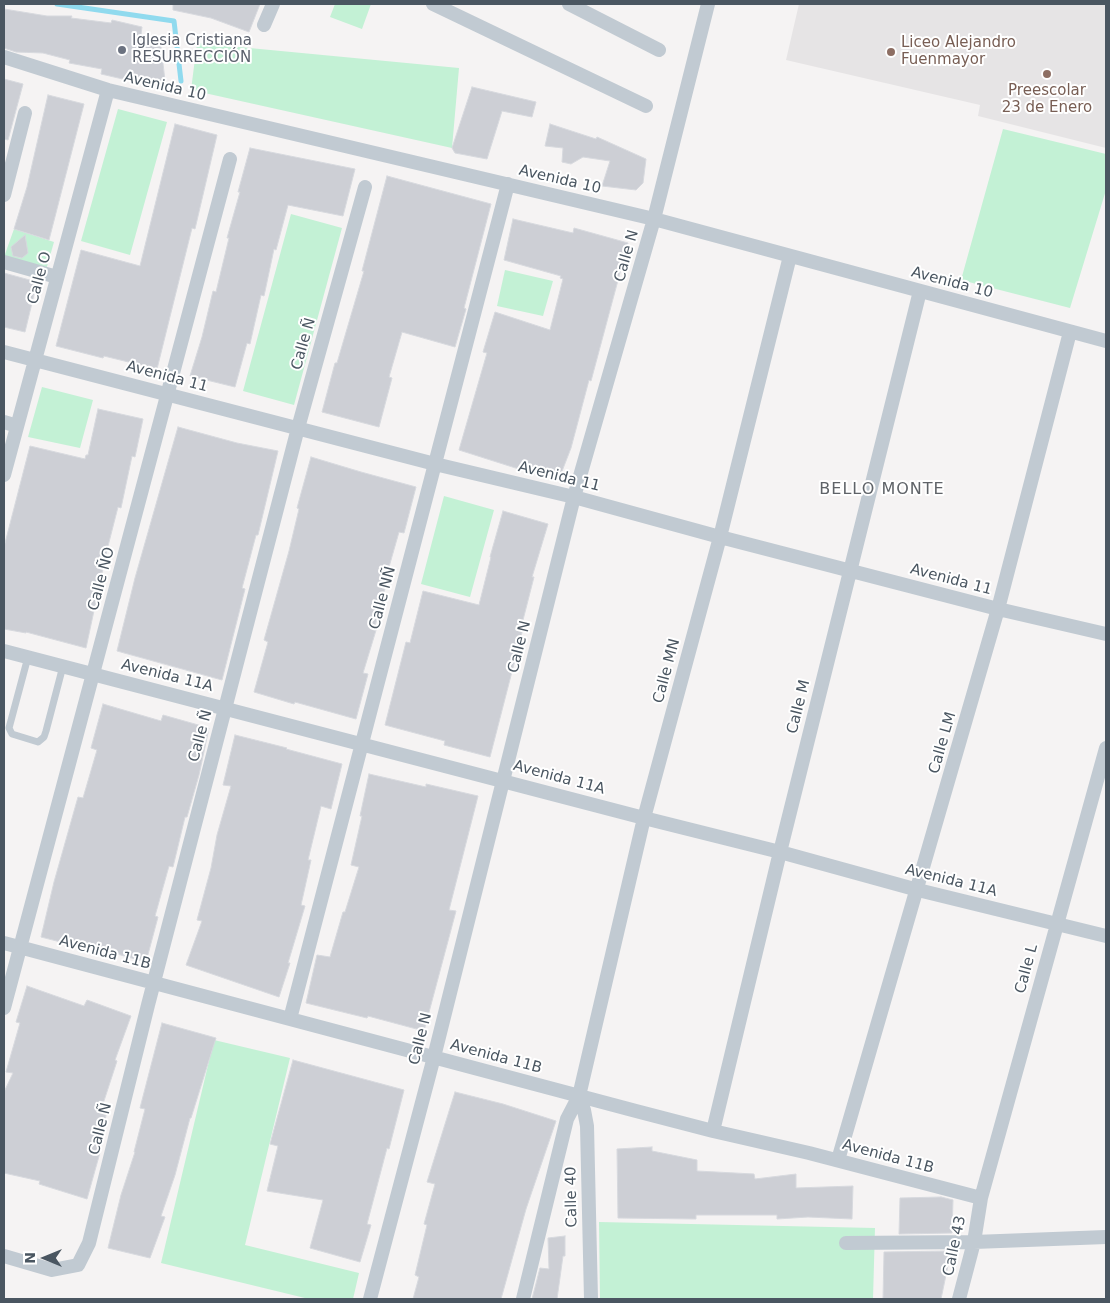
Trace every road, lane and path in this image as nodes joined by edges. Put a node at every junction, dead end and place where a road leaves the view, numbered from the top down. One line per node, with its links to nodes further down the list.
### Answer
1 (273, 4): 5 (street)
2 (433, 4): 9 (street)
3 (569, 4): 6 (street)
4 (708, 4): 15 (street, Calle N)
5 (264, 25)
6 (659, 50)
7 (4, 57): 8 (street, Avenida 10)
8 (108, 90): 12 (street, Avenida 10); 18 (street, Calle O)
9 (646, 106)
10 (25, 112): 14 (street)
11 (230, 159): 24 (street, Calle ÑO)
12 (508, 184): 15 (street, Avenida 10); 27 (street, Calle NÑ)
13 (365, 187): 26 (street, Calle Ñ)
14 (4, 195)
15 (654, 219): 16 (street, Avenida 10); 29 (street, Calle N)
16 (790, 256): 19 (street, Avenida 10); 30 (street, Calle MN)
17 (4, 262): 18 (street)
18 (57, 277): 23 (street, Calle O)
19 (920, 291): 20 (street, Avenida 10); 31 (street, Calle M)
20 (1070, 332): 21 (street, Avenida 10); 32 (street, Calle LM)
21 (1106, 342)
22 (4, 352): 23 (street, Avenida 11)
23 (35, 360): 24 (street, Avenida 11); 25 (street, Calle O)
24 (168, 394): 26 (street, Avenida 11); 37 (street, Calle ÑO)
25 (10, 424): 28 (street, Calle O)
26 (298, 428): 27 (street, Avenida 11); 38 (street, Calle Ñ)
27 (435, 464): 29 (street, Avenida 11); 39 (street, Calle NÑ)
28 (4, 475)
29 (574, 497): 30 (street, Avenida 11); 41 (street, Calle N)
30 (720, 537): 31 (street, Avenida 11); 42 (street, Calle MN)
31 (850, 571): 32 (street, Avenida 11); 43 (street, Calle M)
32 (998, 610): 33 (street, Avenida 11); 44 (street, Calle LM)
33 (1106, 634)
34 (4, 651): 35 (street, Avenida 11A)
35 (28, 657): 36 (street, Avenida 11A); 36 (lane)
36 (63, 666): 37 (street, Avenida 11A)
37 (93, 674): 38 (street, Avenida 11A); 48 (street, Calle ÑO)
38 (225, 708): 39 (street, Avenida 11A); 49 (street, Calle Ñ)
39 (362, 743): 41 (street, Avenida 11A); 51 (street, Calle NÑ)
40 (1106, 748): 45 (street, Calle L)
41 (503, 780): 42 (street, Avenida 11A); 52 (street, Calle N)
42 (644, 818): 43 (street, Avenida 11A); 53 (street, Calle MN)
43 (780, 852): 44 (street, Avenida 11A); 54 (street, Calle M)
44 (918, 890): 45 (street, Avenida 11A); 55 (street, Calle LM)
45 (1057, 923): 46 (street, Avenida 11A); 56 (street, Calle L)
46 (1106, 936)
47 (4, 943): 48 (street, Avenida 11B)
48 (20, 947): 49 (street, Avenida 11B); 50 (street, Calle ÑO)
49 (154, 983): 51 (street, Avenida 11B); 60 (street, Calle Ñ)
50 (4, 1008)
51 (290, 1019): 52 (street, Avenida 11B)
52 (434, 1058): 53 (street, Avenida 11B); 61 (street, Calle N)
53 (579, 1096): 54 (street, Avenida 11B); 62 (street); 63 (street, Calle 40)
54 (713, 1131): 55 (street, Avenida 11B)
55 (838, 1160): 56 (street, Avenida 11B)
56 (981, 1198): 58 (street, Calle 43)
57 (1106, 1237): 58 (street)
58 (974, 1242): 59 (street); 64 (street, Calle 43)
59 (846, 1243)
60 (4, 1256)
61 (370, 1299)
62 (523, 1299)
63 (591, 1299)
64 (959, 1299)

